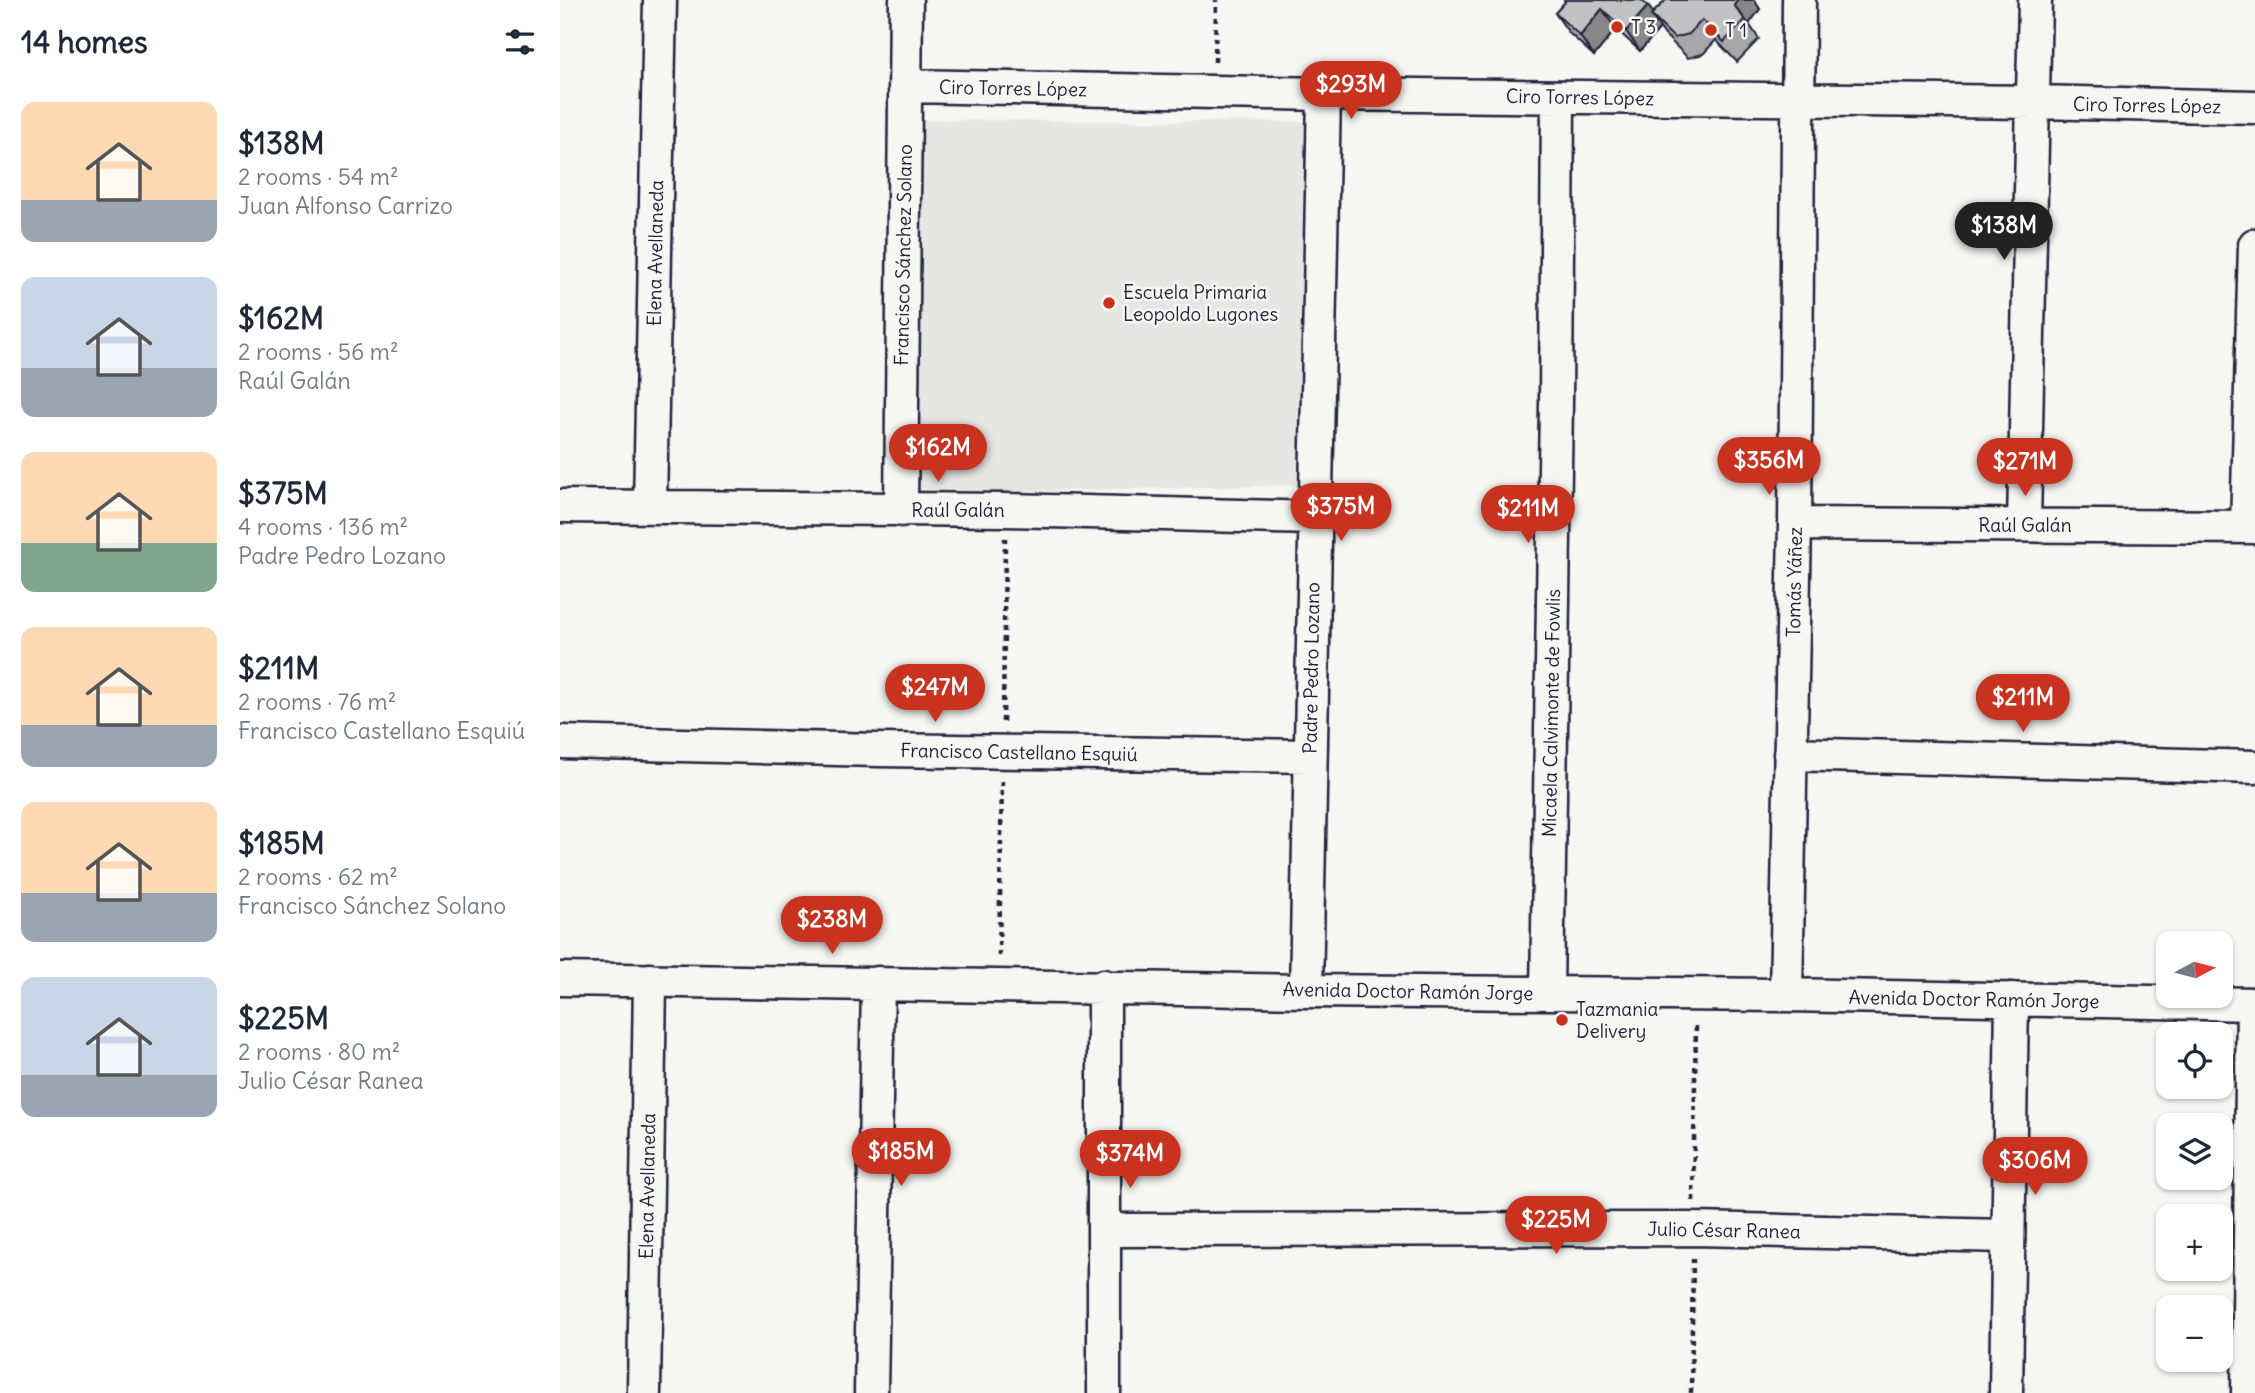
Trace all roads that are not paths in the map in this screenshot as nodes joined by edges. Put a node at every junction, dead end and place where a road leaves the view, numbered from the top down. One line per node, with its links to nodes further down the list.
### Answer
1 (660, 0): 12 (street, Elena Avellaneda)
2 (906, 0): 5 (street, Francisco Sánchez Solano)
3 (1799, 0): 8 (street, Tomás Yáñez)
4 (2035, 0): 9 (street)
5 (905, 86): 6 (street, Ciro Torres López); 14 (street, Francisco Sánchez Solano)
6 (1324, 94): 7 (street, Ciro Torres López); 15 (street, Padre Pedro Lozano)
7 (1558, 97): 8 (street, Ciro Torres López); 28 (street, Micaela Calvimonte de Fowlis)
8 (1798, 100): 9 (street, Ciro Torres López); 16 (street, Tomás Yáñez)
9 (2034, 102): 10 (street, Ciro Torres López); 17 (street)
10 (2255, 107)
11 (2255, 245): 18 (street)
12 (650, 505): 13 (street, Raúl Galán); 14 (street, Raúl Galán)
13 (560, 506)
14 (901, 510): 15 (street, Raúl Galán)
15 (1315, 519): 21 (street, Padre Pedro Lozano)
16 (1795, 524): 17 (street, Raúl Galán); 20 (street, Tomás Yáñez)
17 (2024, 524): 18 (street, Raúl Galán)
18 (2251, 527)
19 (560, 742): 21 (street, Francisco Castellano Esquiú)
20 (1790, 754): 22 (street); 29 (street, Tomás Yáñez)
21 (1310, 755): 27 (street, Padre Pedro Lozano)
22 (2255, 767)
23 (560, 979): 24 (street, Avenida Doctor Ramón Jorge)
24 (650, 980): 25 (street, Avenida Doctor Ramón Jorge); 34 (street, Elena Avellaneda)
25 (878, 983): 26 (street, Avenida Doctor Ramón Jorge); 35 (street)
26 (1104, 986): 27 (street, Avenida Doctor Ramón Jorge); 32 (street)
27 (1306, 991): 28 (street, Avenida Doctor Ramón Jorge)
28 (1547, 993): 29 (street, Avenida Doctor Ramón Jorge)
29 (1786, 995): 30 (street, Avenida Doctor Ramón Jorge)
30 (2012, 999): 31 (street, Avenida Doctor Ramón Jorge); 33 (street)
31 (2254, 1004): 38 (street)
32 (1104, 1230): 33 (street, Julio César Ranea); 36 (street)
33 (2008, 1236): 37 (street)
34 (644, 1393)
35 (871, 1393)
36 (1104, 1393)
37 (2006, 1393)
38 (2248, 1393)

